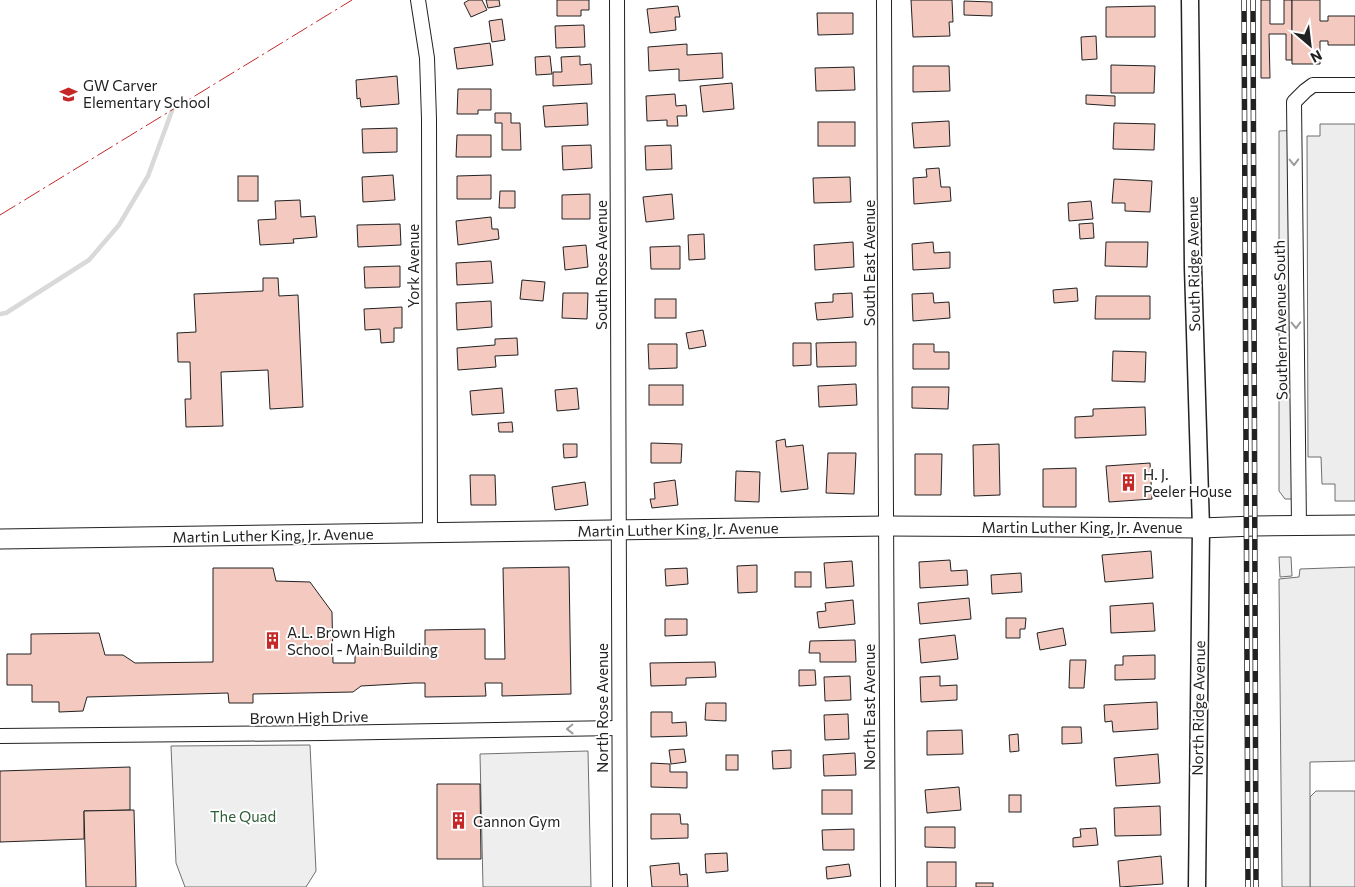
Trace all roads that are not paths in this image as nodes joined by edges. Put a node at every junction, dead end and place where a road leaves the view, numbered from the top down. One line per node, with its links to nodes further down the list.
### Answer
1 (418, 0): 11 (street, York Avenue)
2 (617, 0): 10 (street, South Rose Avenue)
3 (884, 0): 7 (street, South East Avenue)
4 (1190, 0): 9 (street, South Ridge Avenue)
5 (1355, 85): 8 (street, Southern Avenue South, one-way to 8)
6 (1355, 525): 8 (main road, Martin Luther King, Jr. Avenue)
7 (885, 526): 9 (main road, Martin Luther King, Jr. Avenue); 10 (main road, Martin Luther King, Jr. Avenue); 16 (street, North East Avenue)
8 (1299, 526): 9 (main road, Martin Luther King, Jr. Avenue)
9 (1201, 528): 17 (street, North Ridge Avenue)
10 (618, 530): 11 (main road, Martin Luther King, Jr. Avenue); 13 (street, North Rose Avenue)
11 (430, 533): 12 (main road, Martin Luther King, Jr. Avenue)
12 (0, 539)
13 (618, 728): 14 (street, Brown High Drive, one-way to 14); 15 (street, North Rose Avenue)
14 (0, 736)
15 (620, 887)
16 (888, 887)
17 (1197, 887)

